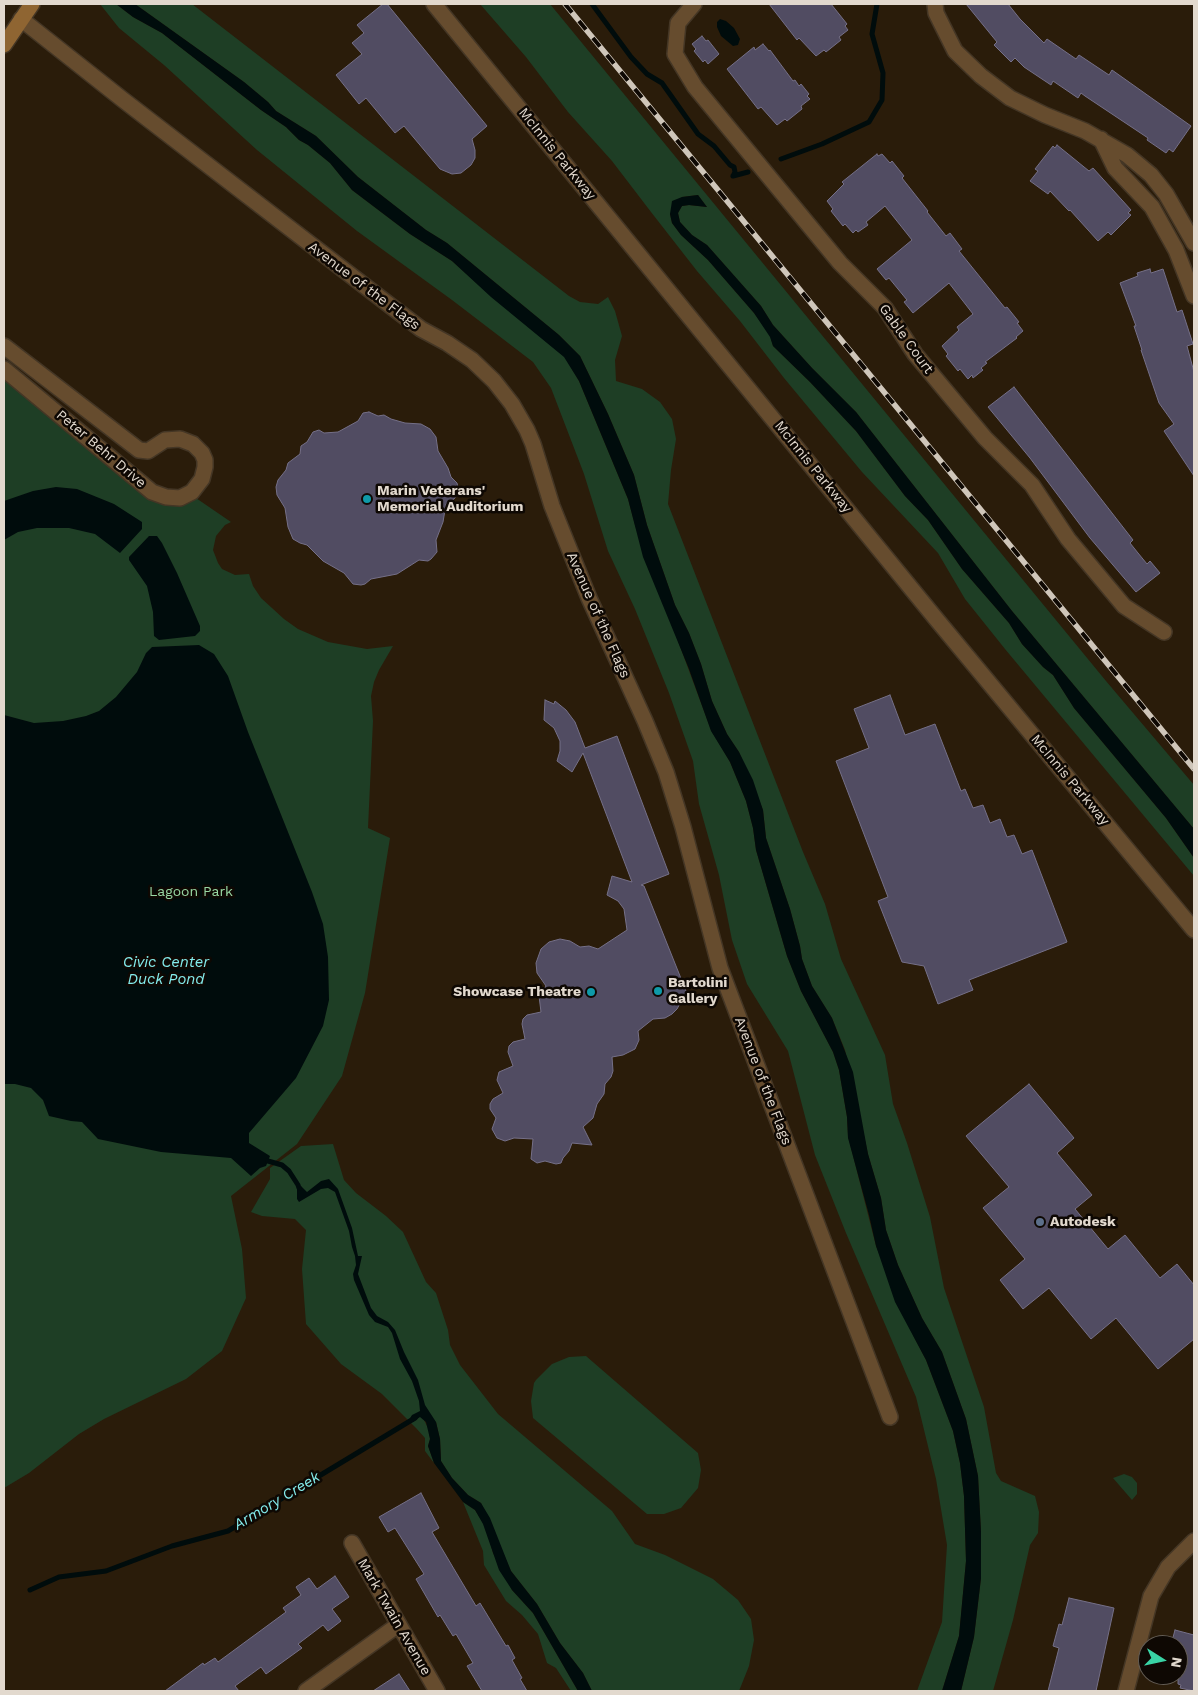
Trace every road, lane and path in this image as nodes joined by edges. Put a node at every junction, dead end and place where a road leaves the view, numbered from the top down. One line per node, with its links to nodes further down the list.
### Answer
1 (32, 4): 5 (street)
2 (434, 4): 13 (street, McInnis Parkway)
3 (694, 4): 12 (street, Gable Court)
4 (935, 4): 7 (street)
5 (21, 19): 6 (street); 14 (street, Avenue of the Flags)
6 (4, 45)
7 (1100, 139): 8 (street); 9 (street)
8 (1194, 243)
9 (1194, 296)
10 (4, 346): 11 (street, Peter Behr Drive)
11 (4, 369)
12 (1164, 632)
13 (1194, 930)
14 (890, 1417)
15 (1194, 1541): 20 (street)
16 (352, 1543): 17 (street, Mark Twain Avenue)
17 (398, 1625): 18 (street); 19 (street, Mark Twain Avenue)
18 (306, 1691)
19 (437, 1691)
20 (1126, 1691)

